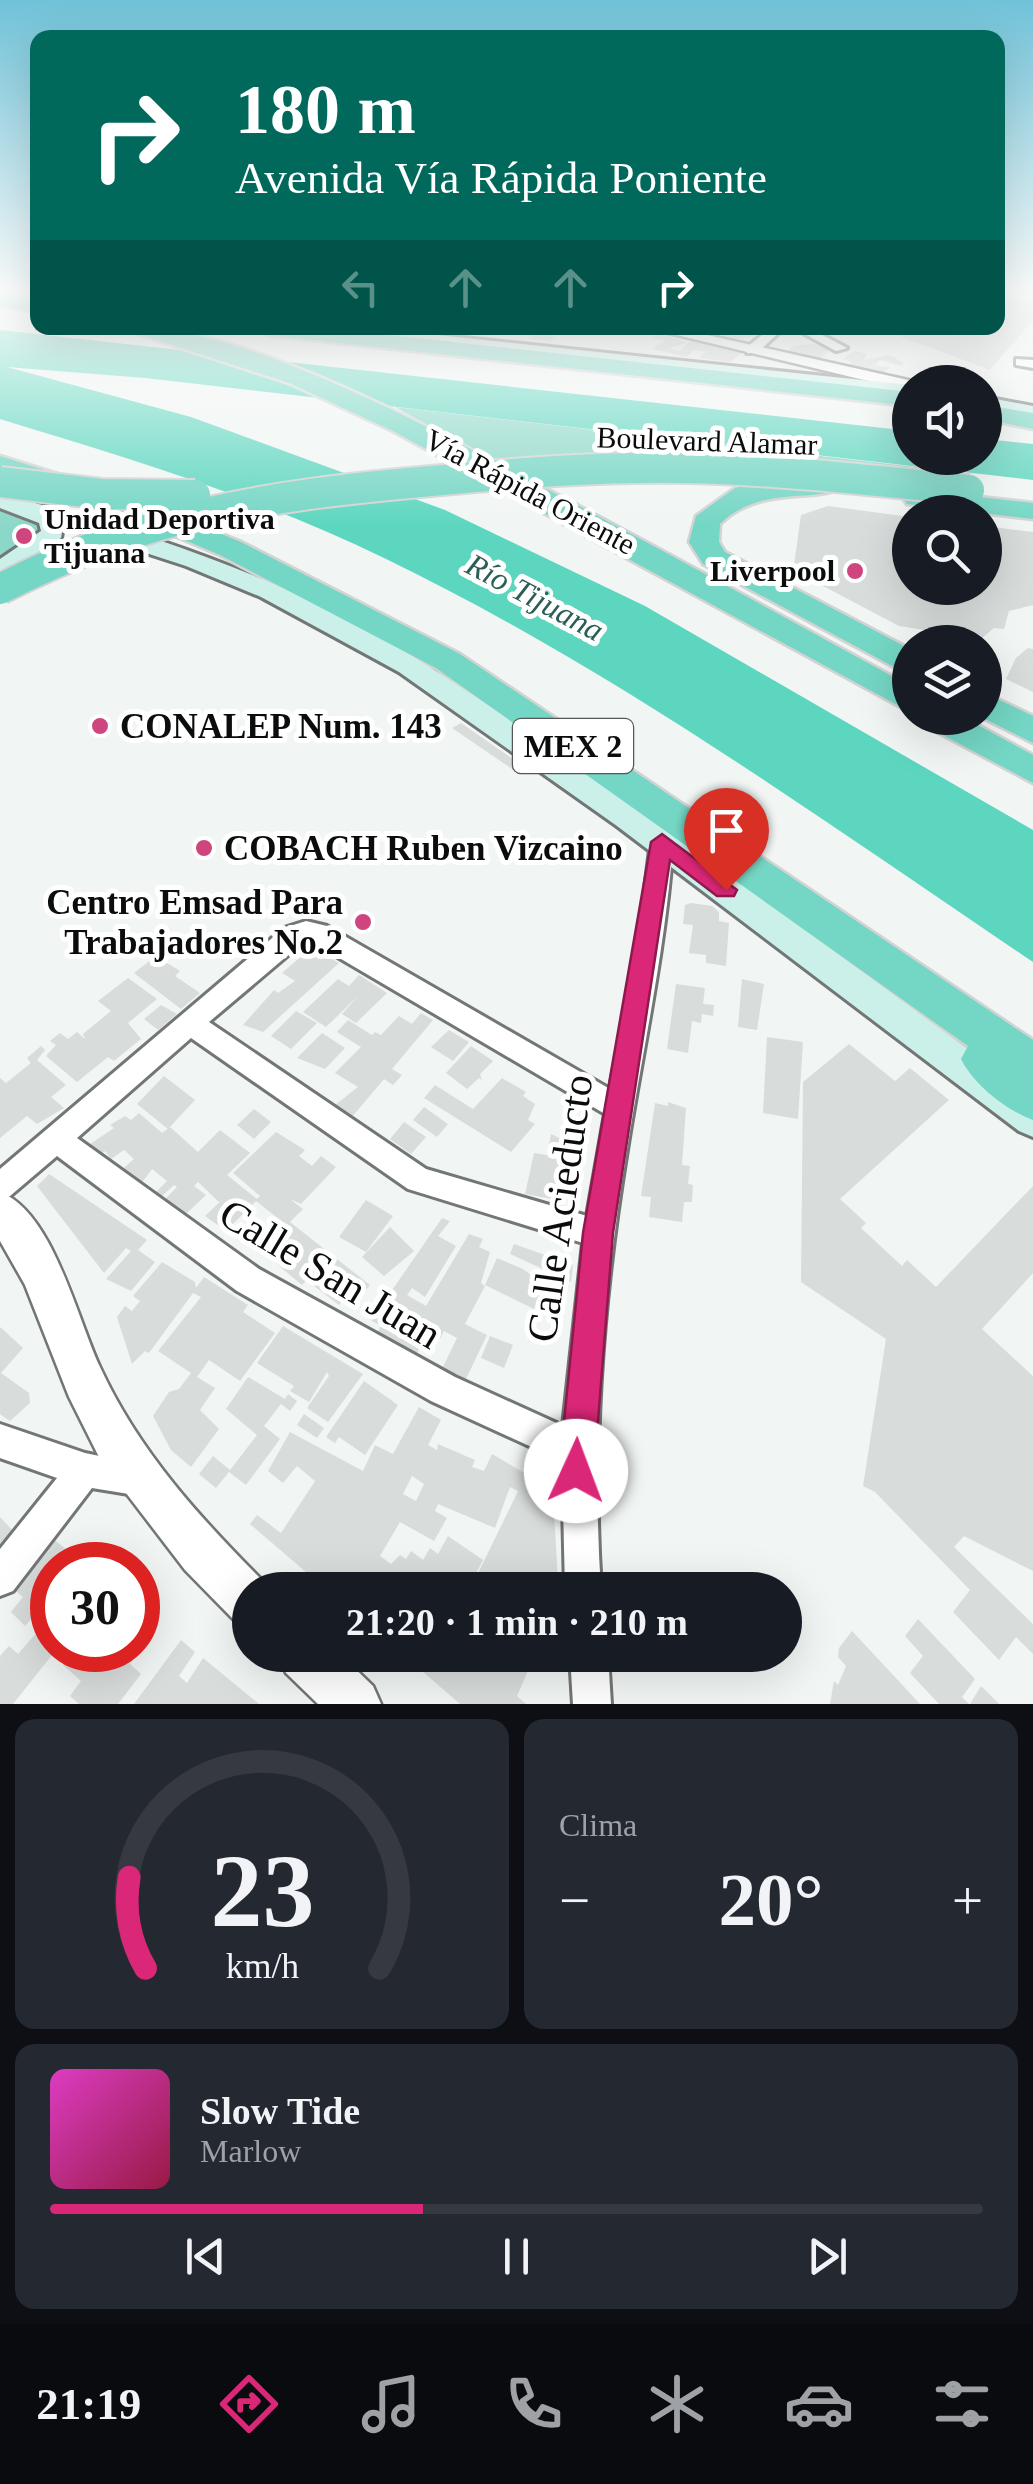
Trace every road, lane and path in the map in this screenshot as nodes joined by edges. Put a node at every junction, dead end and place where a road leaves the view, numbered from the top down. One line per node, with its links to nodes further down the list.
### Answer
1 (274, 368): 22 (highway, Vía Rápida Oriente)
2 (642, 368): 7 (highway, Boulevard Alamar)
3 (714, 368): 7 (highway)
4 (719, 368): 8 (main road)
5 (818, 368): 6 (street)
6 (892, 387)
7 (852, 390): 9 (highway, Boulevard Alamar)
8 (892, 390)
9 (892, 391)
10 (1002, 406): 11 (main road)
11 (1033, 412)
12 (1002, 415): 13 (highway)
13 (1033, 421)
14 (0, 464): 32 (highway, MEX 2)
15 (0, 482): 16 (highway, bridge)
16 (380, 485): 17 (highway, Boulevard Alamar, bridge); 26 (highway, bridge)
17 (1033, 499)
18 (0, 500): 19 (main road)
19 (34, 510): 21 (main road); 24 (main road)
20 (1033, 511): 29 (highway)
21 (46, 541): 23 (main road); 25 (main road)
22 (644, 552): 30 (highway); 31 (highway, Vía Rápida Oriente)
23 (76, 556): 24 (main road); 27 (main road)
24 (186, 558): 28 (main road)
25 (0, 570)
26 (0, 589)
27 (0, 601)
28 (307, 609): 32 (highway); 37 (main road)
29 (892, 653)
30 (892, 654)
31 (892, 691)
32 (504, 697): 38 (highway, MEX 2)
33 (1002, 714): 34 (highway)
34 (1033, 731)
35 (969, 735): 36 (highway)
36 (1033, 771)
37 (662, 842): 42 (street, Calle Acieducto); 43 (main road)
38 (832, 924): 40 (highway, MEX 2); 41 (highway)
39 (194, 1025): 42 (street); 44 (street); 47 (street)
40 (1033, 1066)
41 (1033, 1099)
42 (620, 1108): 47 (street, Calle Acieducto)
43 (1033, 1119)
44 (58, 1140): 45 (street); 49 (street, Calle San Juan)
45 (0, 1187)
46 (0, 1210): 51 (street)
47 (598, 1233): 49 (street, Calle Acieducto)
48 (0, 1442): 50 (street)
49 (577, 1450): 52 (street, Calle Acieducto)
50 (85, 1470): 51 (street); 53 (street)
51 (141, 1480): 54 (street)
52 (582, 1572)
53 (0, 1578)
54 (232, 1582)
55 (321, 1672): 57 (street)
56 (590, 1672): 58 (street)
57 (354, 1704)
58 (592, 1704)

